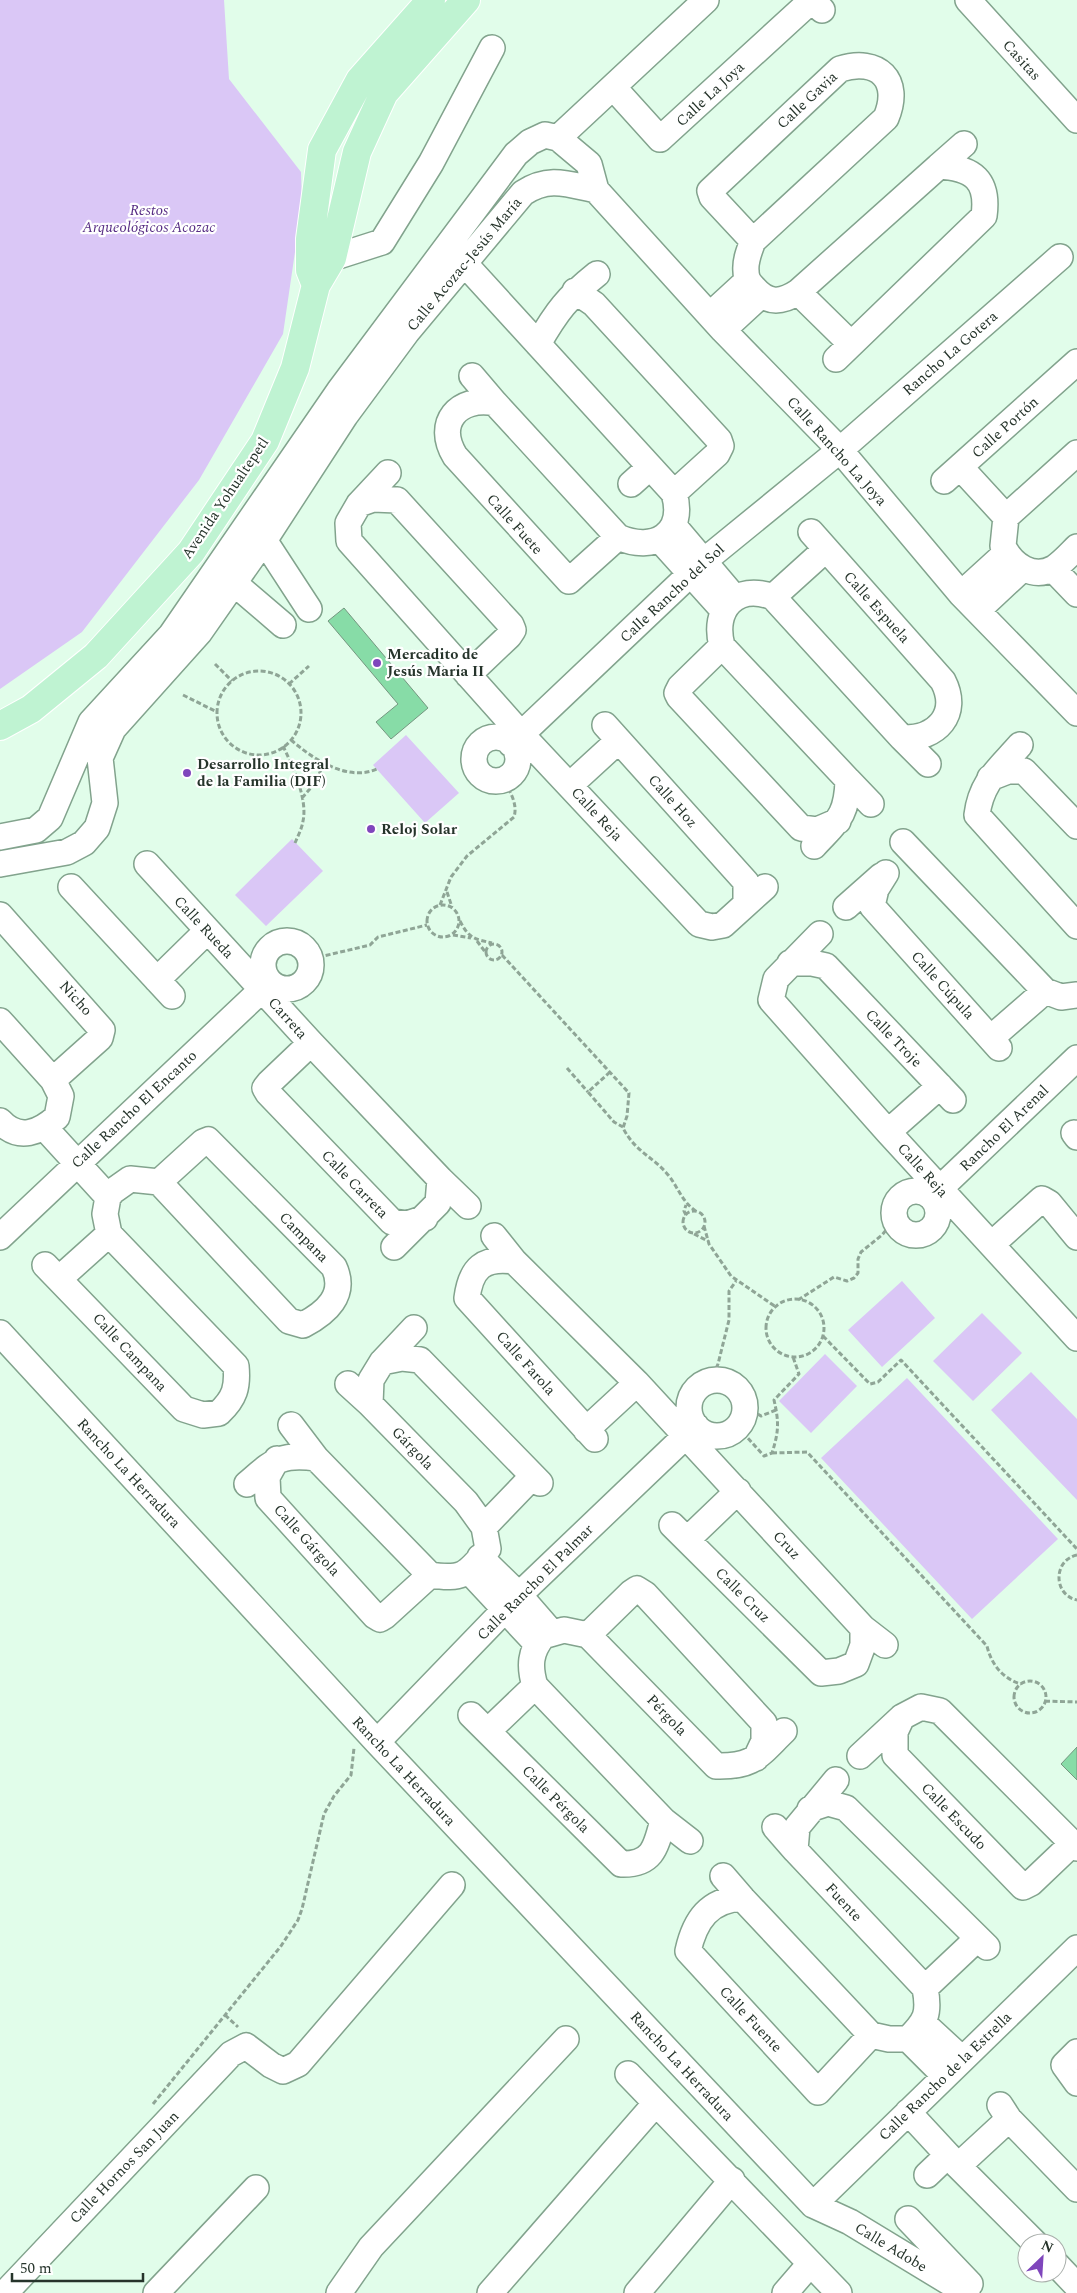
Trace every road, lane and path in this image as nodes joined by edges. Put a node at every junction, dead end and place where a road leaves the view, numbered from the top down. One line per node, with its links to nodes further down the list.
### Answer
1 (432, 0): 14 (main road, Avenida Yohualtepetl)
2 (466, 0): 15 (main road, Avenida Yohualtepetl)
3 (706, 0): 7 (street)
4 (968, 0): 8 (street, Casitas)
5 (817, 5): 7 (street, Calle La Joya)
6 (492, 48): 18 (street)
7 (613, 87): 9 (street)
8 (1077, 120)
9 (565, 143): 12 (street); 13 (street); 26 (street, Calle Acozac-Jesús María)
10 (964, 144): 11 (street)
11 (933, 181): 24 (street); 24 (street)
12 (563, 183): 13 (street, Calle Acozac-Jesús María); 19 (street, Calle Acozac-Jesús María)
13 (596, 190): 25 (street, Calle Rancho La Joya)
14 (316, 193): 15 (street); 21 (main road, Avenida Yohualtepetl)
15 (345, 196): 18 (main road, Avenida Yohualtepetl)
16 (753, 241): 16 (street, Calle Gavia); 22 (street)
17 (1060, 257): 33 (street, Rancho La Gotera)
18 (332, 258): 21 (main road, Avenida Yohualtepetl)
19 (464, 263): 26 (street, Calle Acozac-Jesús María); 27 (street)
20 (597, 274): 23 (street)
21 (316, 285): 64 (main road, Avenida Yohualtepetl)
22 (754, 288): 24 (street); 25 (street)
23 (576, 291): 27 (street); 38 (street)
24 (798, 292)
25 (716, 322): 33 (street, Calle Rancho La Joya)
26 (400, 325): 41 (street, Calle Acozac-Jesús María)
27 (538, 344): 35 (street)
28 (1077, 362): 40 (street, Calle Portón)
29 (472, 376): 31 (street)
30 (454, 414): 31 (street); 32 (street); 43 (street, Calle Fuete)
31 (499, 415): 43 (street)
32 (425, 433)
33 (840, 450): 46 (street, Calle Rancho del Sol); 51 (street, Calle Rancho La Joya)
34 (1077, 452): 40 (street)
35 (650, 467): 37 (street); 38 (street)
36 (388, 473): 39 (street, Calle Reja)
37 (631, 484)
38 (674, 493): 42 (street)
39 (359, 504): 58 (street, Calle Reja); 58 (street)
40 (1006, 517): 45 (street)
41 (256, 532): 48 (street, Calle Acozac-Jesús María); 53 (street); 81 (street, Calle Acozac-Jesús María)
42 (667, 533): 43 (street); 46 (street)
43 (618, 538)
44 (1077, 547): 47 (street)
45 (1014, 561): 47 (street); 51 (street)
46 (697, 567): 52 (street); 66 (street, Calle Rancho del Sol)
47 (1053, 569): 49 (street)
48 (234, 583): 54 (street); 86 (street, Calle Acozac-Jesús María)
49 (1077, 594)
50 (773, 597): 52 (street); 65 (street); 65 (street, Calle Espuela)
51 (969, 602): 63 (street, Calle Rancho La Joya)
52 (728, 604): 55 (street)
53 (309, 609)
54 (283, 625)
55 (722, 646): 73 (street); 79 (street)
56 (215, 664): 59 (path)
57 (309, 666): 60 (path)
58 (468, 675): 66 (street, Calle Reja)
59 (232, 681): 60 (path); 62 (path)
60 (289, 684): 67 (path)
61 (183, 696): 62 (path)
62 (217, 712): 69 (path)
63 (1077, 713)
64 (0, 726)
65 (902, 738): 71 (street)
66 (516, 739): 75 (street); 75 (street); 76 (street, Calle Reja)
67 (291, 740): 69 (path); 70 (path)
68 (1020, 745): 74 (street)
69 (284, 746): 77 (path)
70 (324, 762): 72 (path); 77 (path)
71 (928, 764)
72 (376, 769)
73 (836, 775): 78 (street); 79 (street)
74 (990, 778): 80 (street); 99 (street)
75 (503, 780): 91 (path)
76 (570, 785): 95 (street, Calle Reja); 95 (street, Calle Hoz)
77 (302, 798): 83 (path)
78 (871, 804)
79 (838, 821): 84 (street)
80 (1077, 826)
81 (0, 837)
82 (903, 842): 85 (street)
83 (295, 843)
84 (814, 846)
85 (920, 862): 88 (street); 110 (street)
86 (0, 864)
87 (147, 864): 100 (street, Calle Rueda)
88 (886, 873): 93 (street); 110 (street, Calle Cúpula)
89 (71, 887): 100 (street)
90 (766, 887): 95 (street)
91 (447, 891): 92 (path); 94 (path)
92 (440, 905): 94 (path); 98 (path)
93 (846, 907)
94 (453, 908): 97 (path)
95 (741, 910)
96 (0, 915): 117 (street, Nicho)
97 (460, 921): 102 (path); 103 (path)
98 (427, 925): 102 (path); 107 (path)
99 (1069, 925)
100 (207, 931): 109 (street, Calle Rueda)
101 (820, 934): 108 (street)
102 (452, 935): 103 (path)
103 (476, 940): 104 (path); 105 (path)
104 (493, 943): 105 (path); 106 (path)
105 (486, 953): 106 (path)
106 (502, 955): 116 (path)
107 (311, 959): 109 (street); 109 (street)
108 (790, 963): 123 (street, Calle Reja); 123 (street, Calle Troje)
109 (266, 986): 113 (street, Carreta); 124 (street, Calle Rancho El Encanto)
110 (1045, 991): 111 (street)
111 (1077, 994)
112 (0, 1021): 117 (street)
113 (311, 1043): 118 (street, Carreta); 125 (street)
114 (1077, 1058): 128 (street, Rancho El Arenal)
115 (567, 1068): 119 (path)
116 (610, 1072): 119 (path); 121 (path)
117 (53, 1080): 120 (street)
118 (265, 1088): 133 (street, Calle Carreta)
119 (588, 1092): 121 (path)
120 (51, 1122): 122 (street); 124 (street)
121 (624, 1126): 129 (path)
122 (2, 1127)
123 (888, 1132): 128 (street, Calle Reja)
124 (83, 1156): 127 (street); 139 (street, Calle Rancho El Encanto)
125 (440, 1179): 130 (street); 133 (street)
126 (159, 1182): 127 (street); 148 (street); 148 (street, Campana)
127 (114, 1191): 137 (street)
128 (936, 1193): 134 (street); 134 (street); 142 (street, Calle Reja)
129 (686, 1205): 131 (path); 132 (path)
130 (468, 1206)
131 (697, 1212): 132 (path); 135 (path)
132 (686, 1215): 136 (path)
133 (425, 1218): 143 (street)
134 (895, 1219): 147 (path)
135 (704, 1226): 136 (path); 141 (path)
136 (693, 1233): 141 (path)
137 (108, 1234): 156 (street); 156 (street, Calle Campana)
138 (494, 1236): 144 (street)
139 (0, 1237)
140 (1077, 1238): 142 (street)
141 (708, 1241): 145 (path)
142 (992, 1244): 153 (street, Calle Reja)
143 (394, 1247)
144 (514, 1261): 159 (street); 159 (street, Calle Farola)
145 (736, 1281): 149 (path); 158 (path)
146 (358, 1284): 148 (street)
147 (798, 1300): 149 (path); 152 (path)
148 (329, 1307)
149 (776, 1307): 154 (path)
150 (414, 1328): 155 (street)
151 (0, 1333): 192 (street, Rancho La Herradura)
152 (823, 1336): 154 (path); 172 (path)
153 (1077, 1338)
154 (793, 1357): 162 (path)
155 (382, 1362): 161 (street); 171 (street)
156 (236, 1366): 157 (street)
157 (256, 1380)
158 (710, 1382): 163 (street); 165 (street)
159 (637, 1383): 165 (street)
160 (348, 1384): 161 (street)
161 (370, 1404): 171 (street, Gárgola)
162 (776, 1410): 163 (path); 166 (path)
163 (741, 1416): 165 (street); 166 (path)
164 (291, 1425): 167 (street)
165 (691, 1431): 170 (street, Cruz); 177 (street, Calle Rancho El Palmar)
166 (772, 1453): 183 (path)
167 (316, 1458): 168 (street); 174 (street)
168 (277, 1460): 169 (street); 174 (street, Calle Gárgola)
169 (247, 1484)
170 (738, 1491): 178 (street, Cruz); 182 (street, Calle Cruz)
171 (484, 1527): 175 (street)
172 (1077, 1549)
173 (1077, 1554): 176 (path)
174 (424, 1559): 175 (street)
175 (475, 1564): 177 (street)
176 (1077, 1600)
177 (512, 1602): 180 (street); 192 (street, Calle Rancho El Palmar)
178 (864, 1628): 181 (street); 182 (street)
179 (588, 1635): 180 (street); 194 (street, Pérgola); 194 (street)
180 (544, 1638): 184 (street)
181 (885, 1645)
182 (848, 1667): 186 (street)
183 (1022, 1684): 187 (path); 187 (path)
184 (535, 1686): 197 (street); 202 (street, Calle Pérgola)
185 (922, 1688): 189 (street, Calle Escudo)
186 (823, 1691)
187 (1045, 1701): 188 (path)
188 (1077, 1702)
189 (940, 1710): 190 (street); 200 (street, Calle Escudo)
190 (902, 1717): 193 (street); 200 (street, Calle Escudo)
191 (784, 1731): 194 (street)
192 (378, 1742): 220 (path); 227 (street, Rancho La Herradura)
193 (860, 1756)
194 (756, 1758)
195 (836, 1780): 196 (street)
196 (810, 1809): 201 (street); 210 (street)
197 (663, 1820): 199 (street); 202 (street)
198 (775, 1826): 201 (street)
199 (690, 1841)
200 (1075, 1846)
201 (795, 1850): 210 (street, Fuente)
202 (635, 1864): 204 (street)
203 (723, 1876): 206 (street)
204 (617, 1884)
205 (452, 1886): 233 (street, Calle Hornos San Juan)
206 (742, 1898): 207 (street, Calle Fuente); 212 (street)
207 (703, 1915): 208 (street); 212 (street, Calle Fuente)
208 (669, 1947)
209 (1077, 1948): 215 (street, Calle Rancho de la Estrella)
210 (925, 1988): 211 (street)
211 (916, 2031): 212 (street); 215 (street); 217 (street)
212 (871, 2035)
213 (566, 2040): 235 (street)
214 (1077, 2052): 218 (street)
215 (962, 2059): 217 (street, Calle Rancho de la Estrella)
216 (628, 2074): 219 (street)
217 (945, 2076): 221 (street, Calle Rancho de la Estrella)
218 (1077, 2083)
219 (656, 2103): 224 (street); 236 (street)
220 (151, 2106)
221 (908, 2112): 222 (street); 227 (street, Calle Rancho de la Estrella)
222 (953, 2160): 223 (street); 226 (street); 229 (street)
223 (927, 2175)
224 (732, 2180): 230 (street); 237 (street)
225 (256, 2188): 234 (street)
226 (1077, 2189)
227 (813, 2205): 240 (street, Calle Adobe)
228 (908, 2219): 241 (street, Calle Adobe)
229 (1025, 2233)
230 (810, 2264): 238 (street); 239 (street)
231 (1067, 2276): 232 (street)
232 (1077, 2286)
233 (5, 2293)
234 (156, 2293)
235 (339, 2293)
236 (490, 2293)
237 (637, 2293)
238 (785, 2293)
239 (838, 2293)
240 (968, 2293)
241 (978, 2293)

